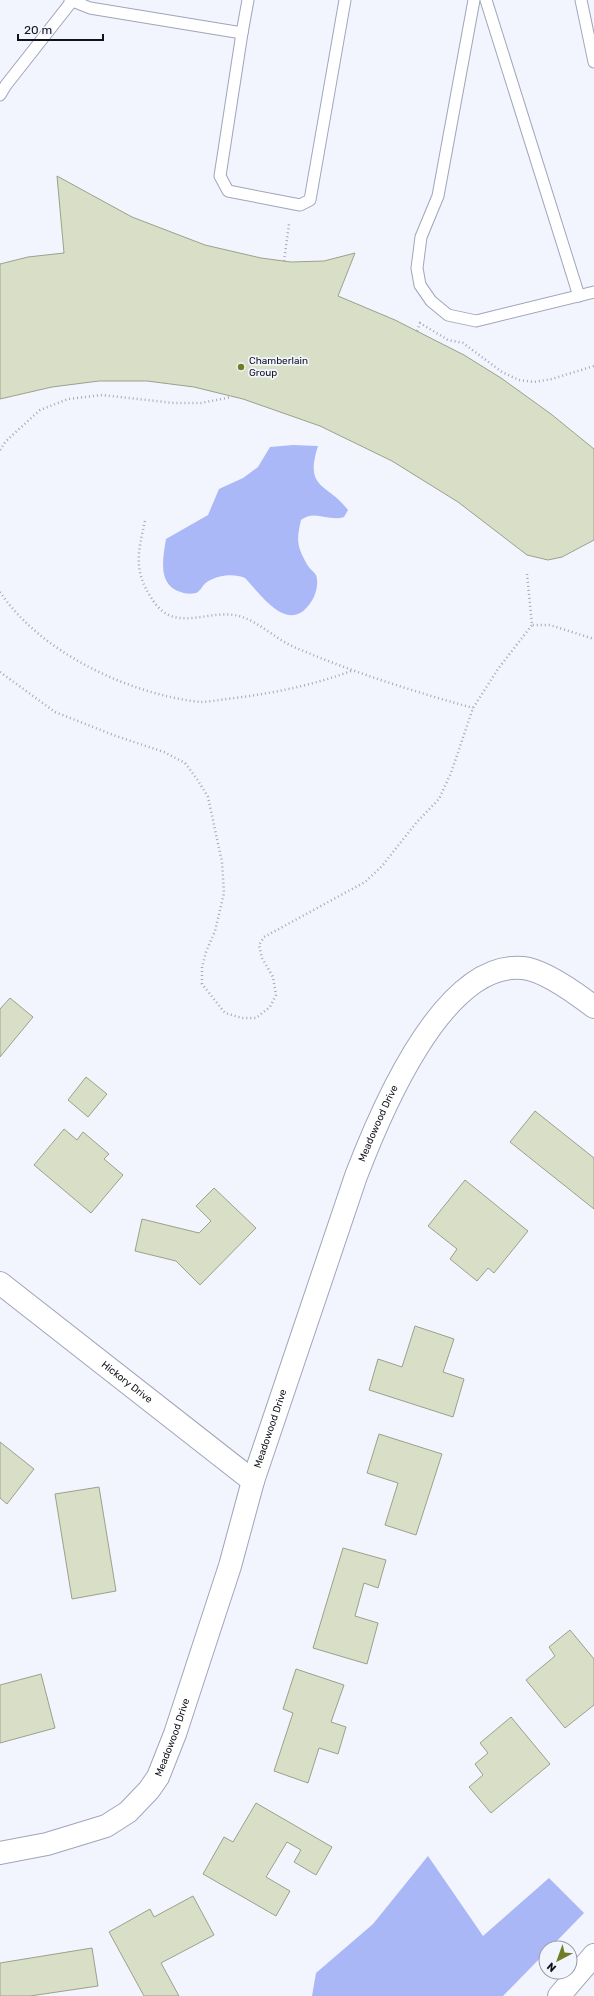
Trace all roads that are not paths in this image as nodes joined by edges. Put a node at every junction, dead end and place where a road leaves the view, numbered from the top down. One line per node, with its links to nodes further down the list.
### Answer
1 (248, 0): 7 (lane)
2 (345, 0): 7 (lane)
3 (474, 0): 11 (lane)
4 (486, 0): 11 (lane)
5 (580, 0): 8 (lane)
6 (71, 1): 7 (lane); 9 (lane)
7 (242, 33)
8 (594, 62)
9 (0, 95)
10 (594, 292): 11 (lane)
11 (579, 296)
12 (594, 1007): 14 (street, Meadowood Drive)
13 (0, 1283): 14 (street, Hickory Drive)
14 (253, 1481): 15 (street, Meadowood Drive)
15 (0, 1853)
16 (594, 1955): 17 (street)
17 (559, 1996)

